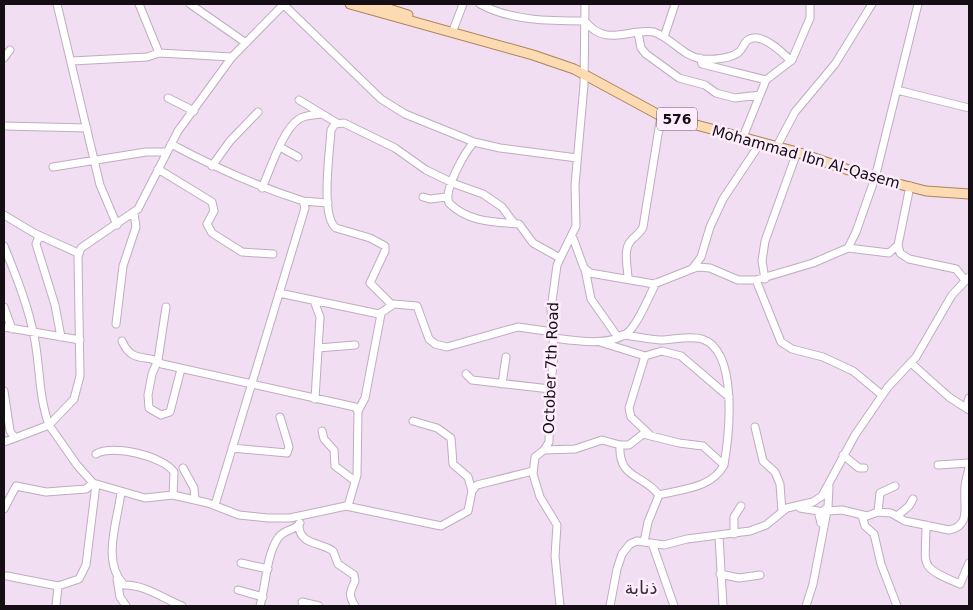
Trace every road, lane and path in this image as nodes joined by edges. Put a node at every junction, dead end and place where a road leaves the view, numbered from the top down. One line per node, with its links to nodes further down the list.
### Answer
1 (57, 4): 24 (street)
2 (139, 4): 20 (street)
3 (190, 4): 18 (street)
4 (284, 4): 18 (street); 41 (street)
5 (350, 4): 15 (main road, Mohammad Ibn Al-Qasem / 576)
6 (373, 4): 15 (main road, Mohammad Ibn Al-Qasem / 576)
7 (463, 4): 15 (street)
8 (480, 4): 14 (street)
9 (586, 4): 14 (street, October 7th Road)
10 (675, 4): 17 (street)
11 (810, 4): 25 (street)
12 (872, 4): 44 (street)
13 (918, 4): 28 (street)
14 (585, 22): 16 (street); 26 (street, October 7th Road)
15 (452, 32): 26 (main road, Mohammad Ibn Al-Qasem / 576)
16 (638, 32): 17 (street); 29 (street)
17 (664, 37): 23 (street)
18 (246, 42): 21 (street)
19 (10, 50): 22 (street)
20 (159, 53): 21 (street); 24 (street)
21 (232, 57): 33 (street)
22 (4, 58)
23 (700, 58): 25 (street); 27 (street)
24 (72, 61): 39 (street)
25 (791, 61): 27 (street)
26 (585, 74): 36 (main road, Mohammad Ibn Al-Qasem / 576); 49 (street, October 7th Road)
27 (766, 80): 29 (street)
28 (897, 90): 32 (street); 54 (street)
29 (760, 94): 40 (street)
30 (168, 98): 33 (street)
31 (299, 100): 35 (street)
32 (969, 108)
33 (194, 111): 43 (street)
34 (258, 112): 51 (street)
35 (322, 114): 37 (street); 45 (street)
36 (661, 116): 40 (main road, Mohammad Ibn Al-Qasem / 576); 80 (street)
37 (337, 123): 55 (street); 63 (street)
38 (4, 126): 39 (street)
39 (87, 128): 50 (street)
40 (743, 138): 42 (main road, Mohammad Ibn Al-Qasem / 576)
41 (474, 142): 49 (street); 55 (street)
42 (761, 142): 44 (main road, Mohammad Ibn Al-Qasem / 576); 78 (street)
43 (171, 144): 46 (street); 51 (street)
44 (777, 146): 47 (main road, Mohammad Ibn Al-Qasem / 576)
45 (280, 147): 48 (street); 57 (street)
46 (167, 152): 50 (street); 53 (street)
47 (798, 152): 54 (main road, Mohammad Ibn Al-Qasem / 576); 81 (street)
48 (298, 157)
49 (577, 158): 69 (street, October 7th Road)
50 (94, 160): 52 (street); 67 (street)
51 (212, 166): 57 (street)
52 (53, 167)
53 (158, 169): 64 (street); 75 (street)
54 (875, 178): 56 (main road, Mohammad Ibn Al-Qasem / 576); 72 (street)
55 (452, 182): 61 (street); 66 (street)
56 (910, 186): 58 (main road); 59 (main road); 70 (street)
57 (262, 188): 62 (street)
58 (969, 190)
59 (969, 194)
60 (423, 197): 61 (street)
61 (447, 197): 66 (street)
62 (302, 201): 63 (street); 85 (street)
63 (328, 204): 87 (street)
64 (134, 213): 67 (street); 91 (street)
65 (4, 215): 68 (street)
66 (514, 224): 76 (street)
67 (117, 225): 73 (street)
68 (38, 236): 73 (street); 97 (street)
69 (573, 238): 76 (street, October 7th Road); 79 (street)
70 (898, 245): 74 (street); 77 (street)
71 (4, 246): 94 (street)
72 (848, 248): 74 (street); 81 (street)
73 (78, 253): 98 (street)
74 (889, 253): 77 (street)
75 (273, 254)
76 (560, 258): 95 (street, October 7th Road)
77 (909, 259): 82 (street)
78 (692, 269): 83 (street); 84 (street)
79 (585, 270): 80 (street); 96 (street)
80 (628, 279): 84 (street)
81 (764, 279): 83 (street)
82 (967, 279): 106 (street)
83 (756, 280): 113 (street)
84 (656, 283): 96 (street)
85 (279, 293): 86 (street); 109 (street)
86 (314, 301): 90 (street); 102 (street)
87 (392, 305): 90 (street); 95 (street)
88 (166, 307): 105 (street)
89 (4, 308): 93 (street)
90 (381, 314): 119 (street)
91 (116, 324)
92 (4, 327): 93 (street)
93 (12, 329): 94 (street)
94 (34, 333): 97 (street); 122 (street)
95 (554, 335): 100 (street); 111 (street, October 7th Road)
96 (620, 335): 100 (street); 114 (street)
97 (61, 337): 98 (street)
98 (80, 340): 122 (street)
99 (122, 341): 105 (street)
100 (600, 342): 103 (street)
101 (355, 345): 102 (street)
102 (318, 348): 116 (street)
103 (645, 356): 114 (street); 125 (street)
104 (506, 357): 110 (street)
105 (158, 360): 107 (street); 107 (street)
106 (911, 363): 113 (street); 118 (street)
107 (181, 369): 109 (street)
108 (466, 374): 110 (street)
109 (252, 384): 116 (street); 129 (street)
110 (502, 384): 111 (street)
111 (550, 389): 130 (street, October 7th Road)
112 (4, 391): 117 (street)
113 (882, 395): 132 (street)
114 (729, 397): 134 (street)
115 (969, 398): 118 (street)
116 (315, 400): 119 (street)
117 (5, 408): 126 (street)
118 (968, 410)
119 (358, 411): 140 (street)
120 (280, 417): 129 (street)
121 (413, 421): 144 (street)
122 (49, 424): 126 (street); 141 (street)
123 (755, 427): 157 (street)
124 (322, 432): 140 (street)
125 (650, 436): 128 (street); 134 (street)
126 (15, 438): 127 (street)
127 (4, 442)
128 (620, 445): 130 (street); 147 (street)
129 (232, 448): 151 (street)
130 (544, 450): 139 (street, October 7th Road)
131 (96, 454): 146 (street)
132 (842, 455): 138 (street); 148 (street)
133 (969, 463): 135 (street)
134 (724, 465): 147 (street)
135 (938, 465)
136 (969, 467): 142 (street)
137 (182, 468): 150 (street)
138 (864, 468)
139 (533, 472): 144 (street); 185 (street)
140 (355, 481): 152 (street)
141 (95, 483): 145 (street); 154 (street); 175 (street)
142 (967, 484): 162 (street)
143 (895, 486): 156 (street)
144 (472, 491): 152 (street)
145 (121, 492): 146 (street); 174 (street)
146 (173, 495): 150 (street)
147 (659, 495): 166 (street)
148 (825, 498): 155 (street); 157 (street)
149 (913, 499): 160 (street)
150 (195, 500): 151 (street)
151 (215, 505): 158 (street)
152 (348, 506): 158 (street)
153 (741, 506): 163 (street)
154 (4, 509)
155 (844, 510): 159 (street); 165 (street)
156 (878, 512): 159 (street); 160 (street)
157 (781, 513): 163 (street); 165 (street)
158 (302, 515): 161 (street)
159 (862, 516): 190 (street)
160 (897, 516): 162 (street)
161 (299, 524): 170 (street); 184 (street)
162 (926, 525): 169 (street)
163 (734, 534): 164 (street)
164 (718, 536): 167 (street); 171 (street)
165 (821, 541): 189 (street)
166 (644, 542): 167 (street); 186 (street)
167 (652, 543): 187 (street)
168 (241, 563): 170 (street)
169 (969, 563)
170 (268, 569): 177 (street)
171 (720, 574): 173 (street); 188 (street)
172 (7, 576): 175 (street)
173 (760, 576)
174 (117, 578): 180 (street); 181 (street)
175 (58, 586): 179 (street)
176 (238, 590): 177 (street)
177 (263, 597): 182 (street)
178 (302, 602): 183 (street)
179 (56, 606)
180 (126, 606)
181 (182, 606)
182 (260, 606)
183 (319, 606)
184 (355, 606)
185 (560, 606)
186 (610, 606)
187 (674, 606)
188 (723, 606)
189 (806, 606)
190 (897, 606)

